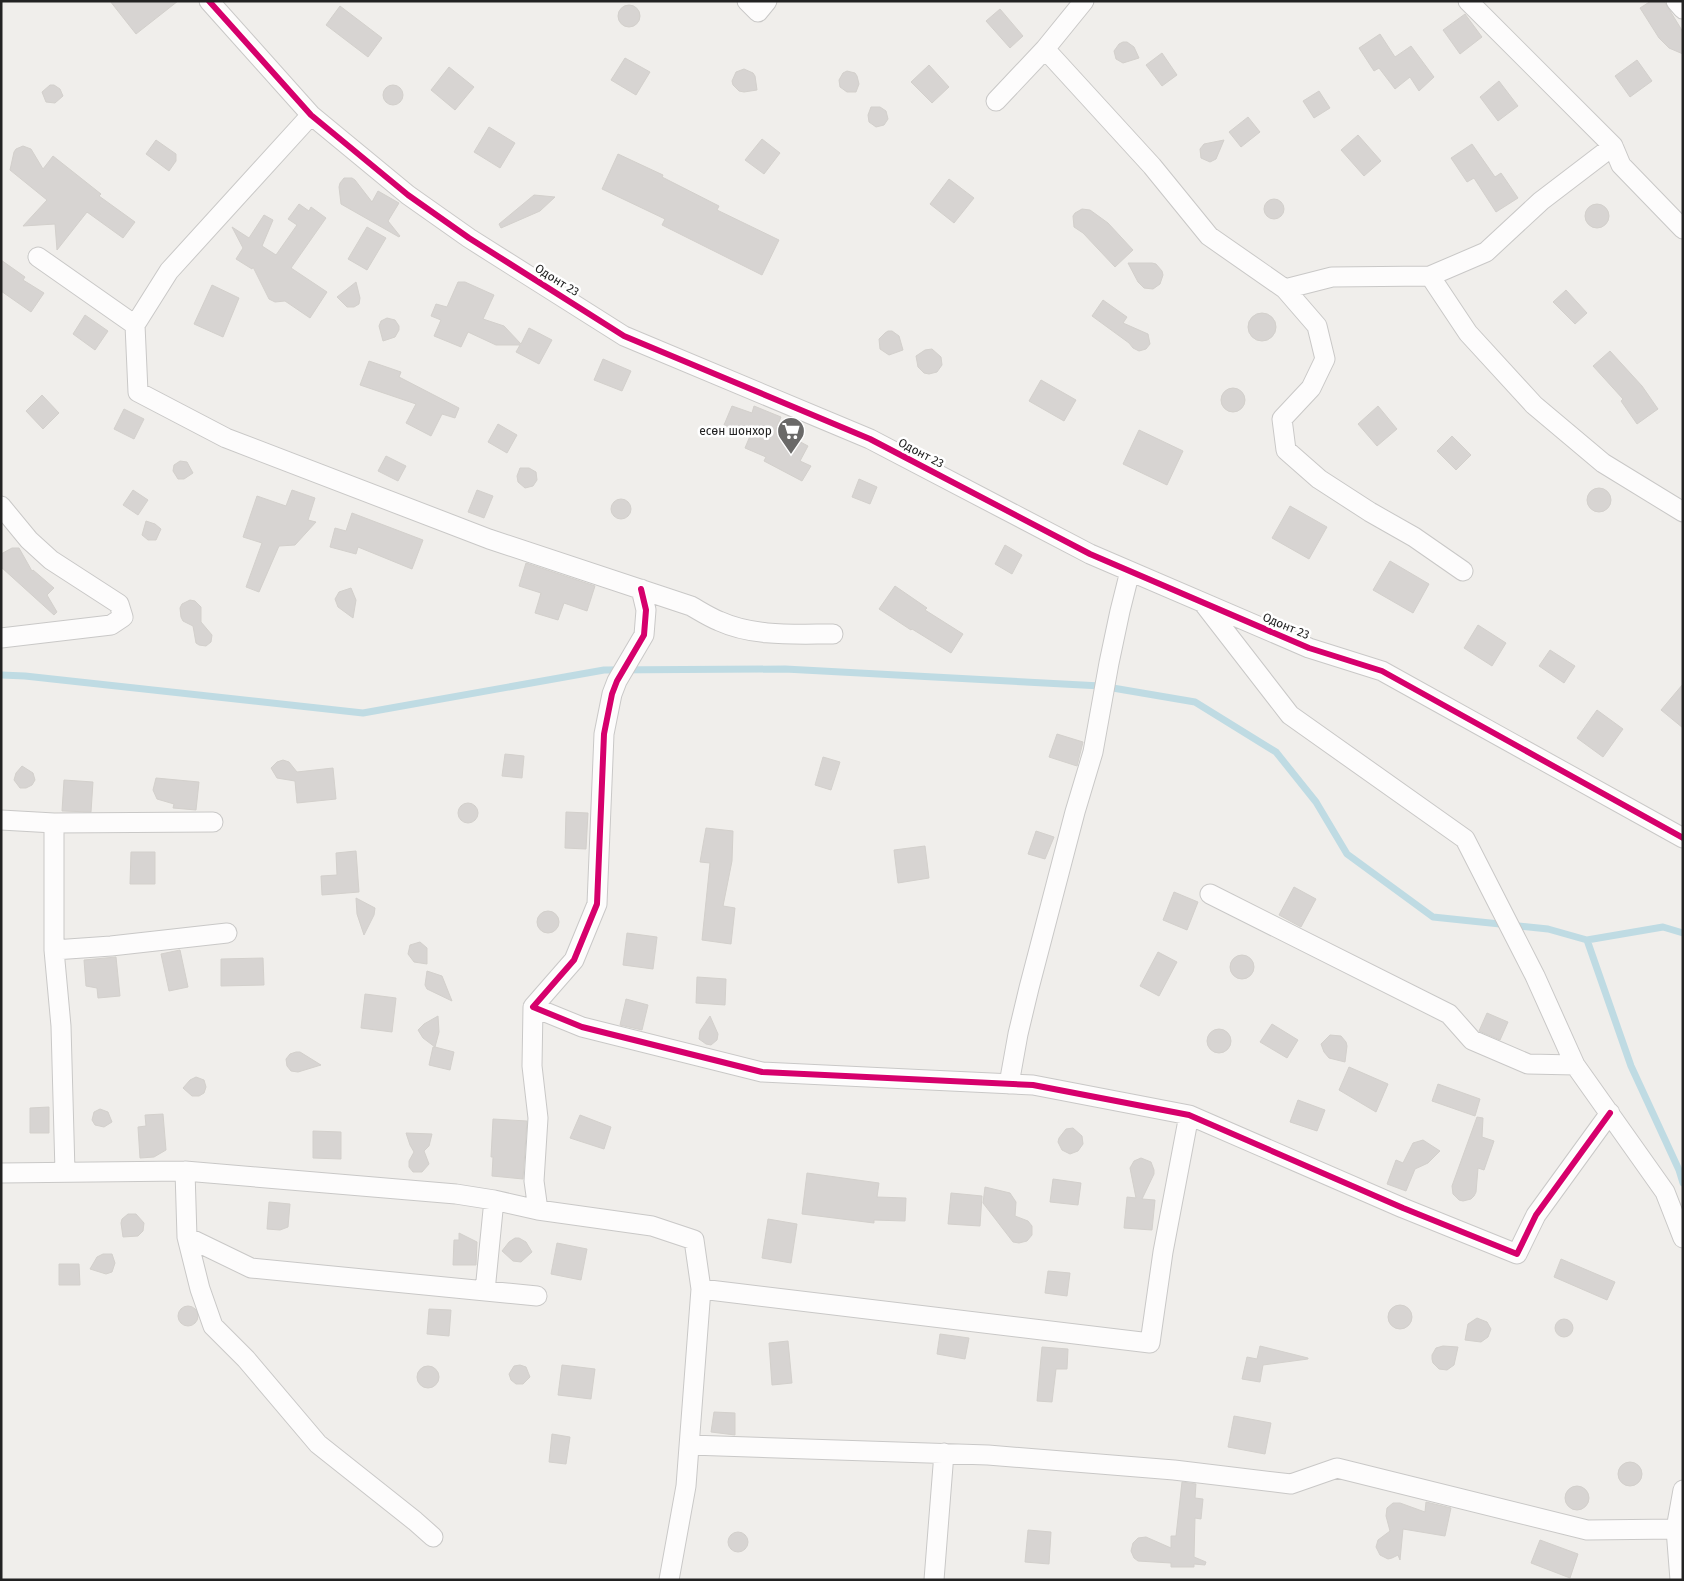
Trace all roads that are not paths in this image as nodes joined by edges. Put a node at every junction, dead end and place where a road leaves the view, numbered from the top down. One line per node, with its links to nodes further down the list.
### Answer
1 (209, 1): 10 (street, Одонт 23)
2 (746, 1): 3 (street)
3 (767, 1)
4 (1084, 1): 8 (street)
5 (1468, 1): 11 (street)
6 (1676, 1): 7 (street)
7 (1683, 9)
8 (1046, 49): 9 (street); 15 (street)
9 (996, 101)
10 (311, 115): 16 (street); 19 (street, Одонт 23)
11 (1612, 146): 12 (street); 14 (street)
12 (1683, 229)
13 (38, 257): 16 (street)
14 (1430, 276): 15 (street); 18 (street)
15 (1285, 290): 20 (street)
16 (135, 325): 21 (street)
17 (1, 506): 24 (street)
18 (1683, 512)
19 (1130, 571): 22 (street, Одонт 23); 34 (street)
20 (1463, 571)
21 (641, 589): 23 (street); 32 (street)
22 (1202, 603): 28 (street, Одонт 23); 33 (street)
23 (833, 634)
24 (1, 638)
25 (1, 820): 27 (street)
26 (213, 822): 27 (street)
27 (54, 823): 31 (street)
28 (1683, 838)
29 (1210, 894): 33 (street)
30 (227, 933): 31 (street)
31 (54, 950): 38 (street)
32 (533, 1007): 34 (street); 41 (street)
33 (1576, 1064): 35 (street)
34 (1009, 1084): 36 (street)
35 (1610, 1113): 36 (street); 43 (street)
36 (1189, 1115): 44 (street)
37 (185, 1171): 38 (street); 40 (street); 42 (street)
38 (65, 1172): 39 (street)
39 (1, 1173)
40 (494, 1200): 41 (street); 45 (street)
41 (538, 1210): 44 (street)
42 (186, 1237): 45 (street); 51 (street)
43 (1683, 1238)
44 (701, 1289): 47 (street)
45 (485, 1291): 46 (street)
46 (537, 1296)
47 (690, 1445): 48 (street); 52 (street)
48 (944, 1453): 50 (street); 53 (street)
49 (1683, 1490): 50 (street)
50 (1676, 1529): 54 (street)
51 (433, 1537)
52 (669, 1580)
53 (934, 1580)
54 (1680, 1580)

